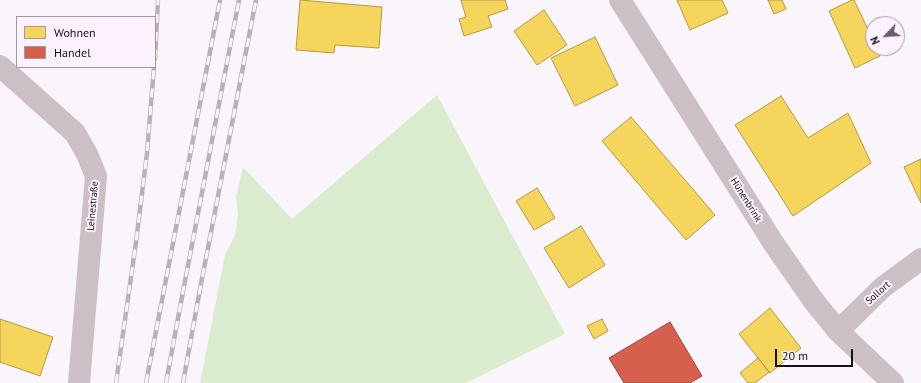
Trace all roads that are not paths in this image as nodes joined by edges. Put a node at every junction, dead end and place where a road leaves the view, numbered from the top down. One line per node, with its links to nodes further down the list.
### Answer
1 (620, 0): 4 (street, Hünenbrink)
2 (0, 66): 5 (street, Leinestraße)
3 (921, 259): 4 (street, Sollort)
4 (838, 331): 6 (street, Hünenbrink)
5 (79, 383)
6 (893, 383)

